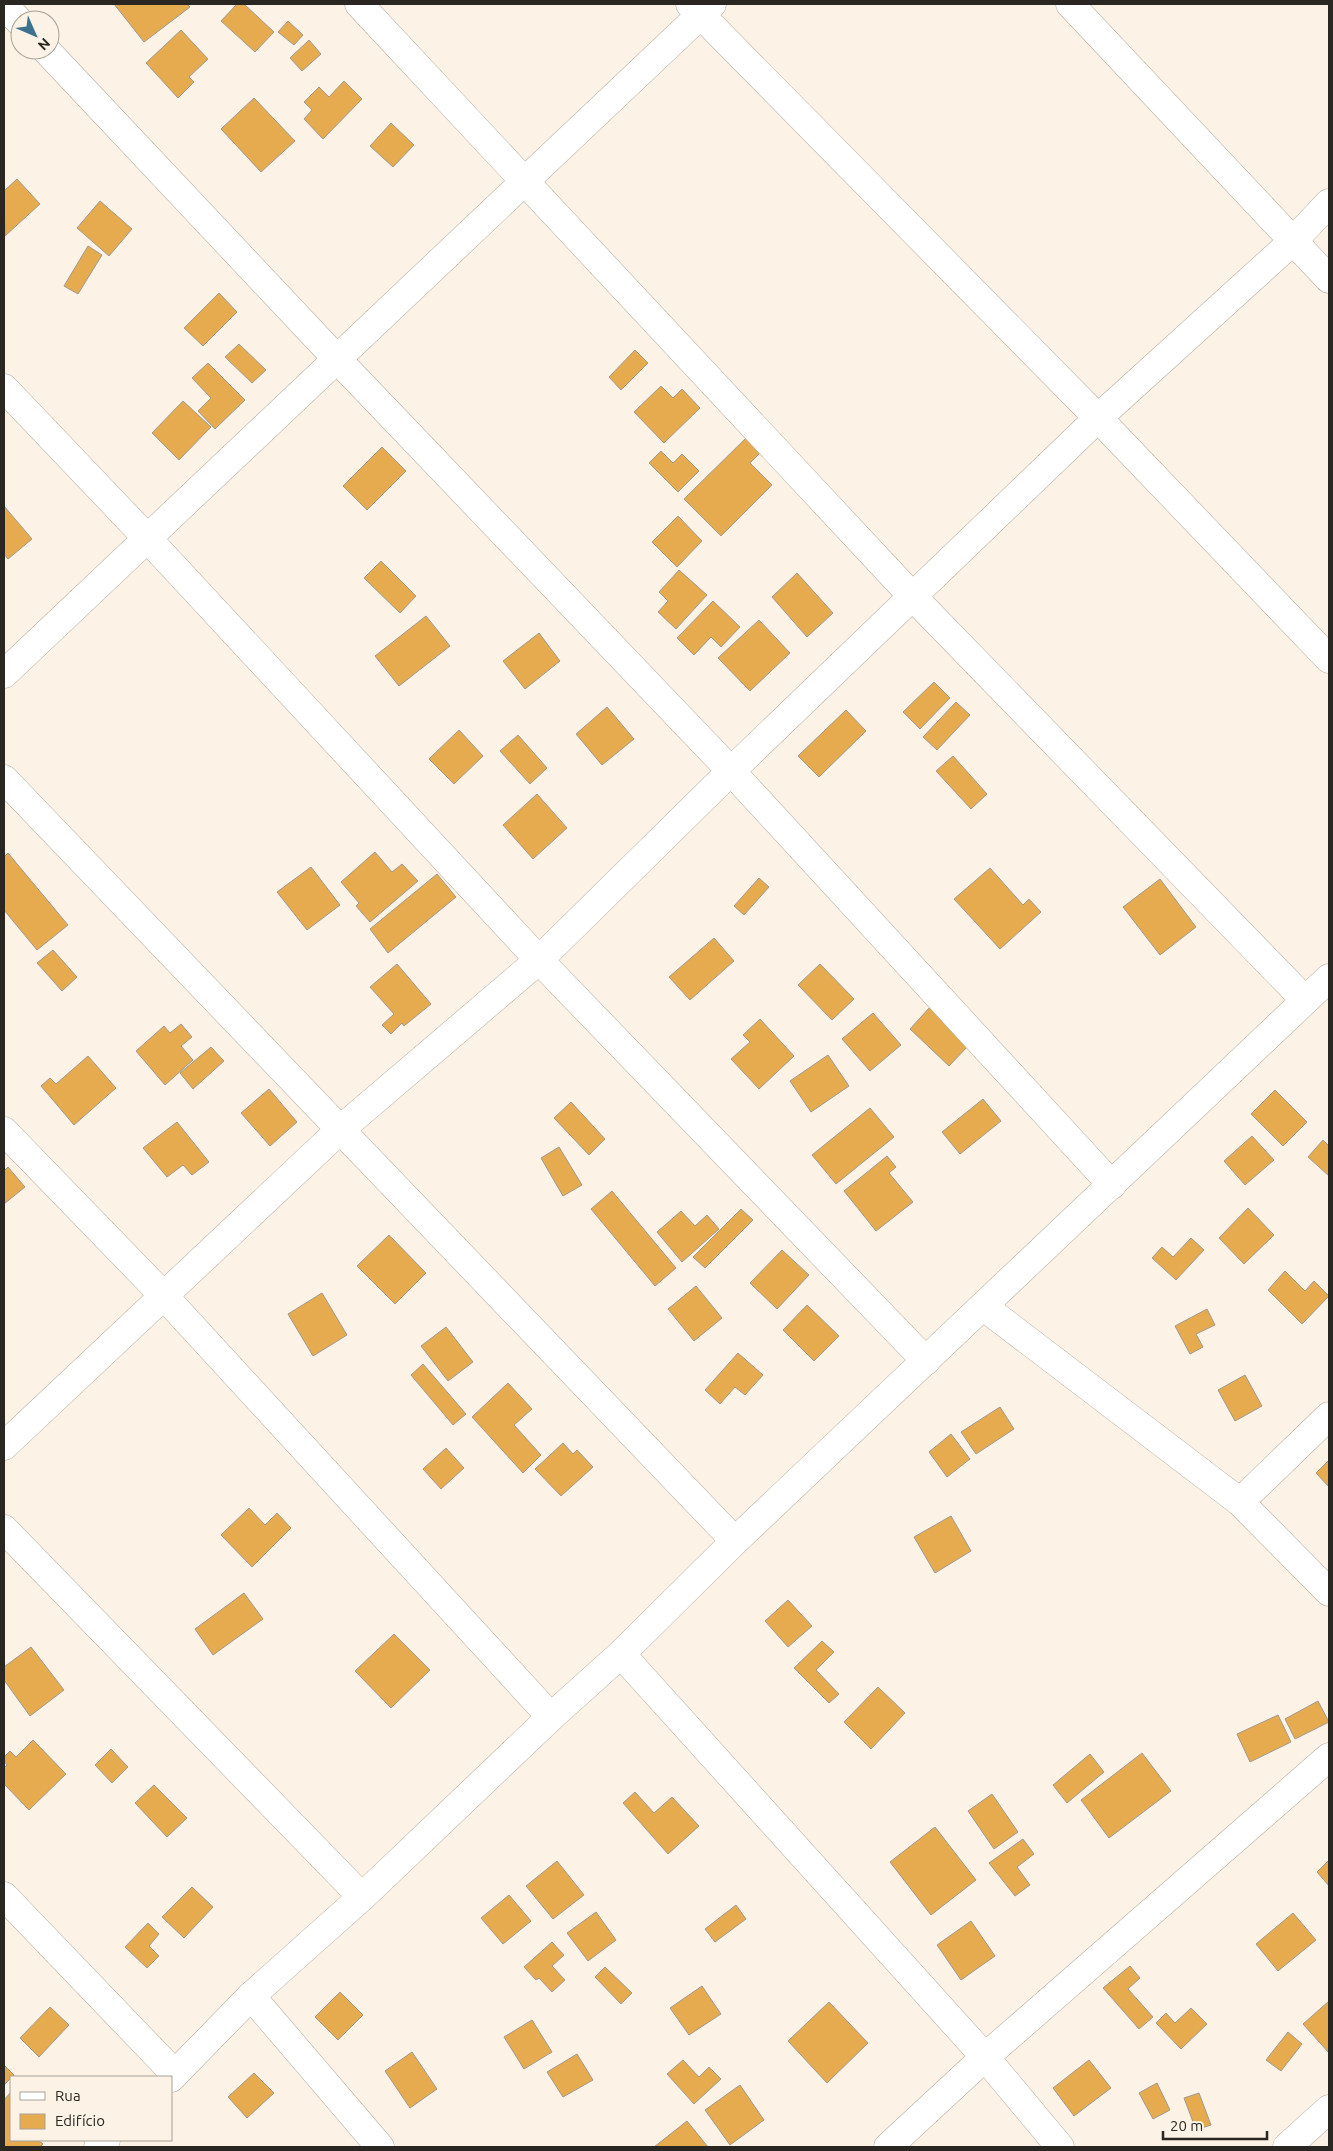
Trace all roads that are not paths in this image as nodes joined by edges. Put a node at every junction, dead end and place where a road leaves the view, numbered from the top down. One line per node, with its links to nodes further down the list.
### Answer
1 (359, 4): 5 (street)
2 (1070, 4): 7 (street)
3 (701, 8): 5 (street); 11 (street)
4 (55, 60): 9 (street)
5 (524, 183): 9 (street); 13 (street)
6 (1329, 203): 7 (street)
7 (1293, 241): 8 (street); 11 (street)
8 (1329, 279)
9 (337, 359): 12 (street); 16 (street)
10 (4, 388): 12 (street)
11 (1098, 418): 13 (street); 14 (street)
12 (148, 538): 15 (street); 18 (street)
13 (913, 597): 16 (street); 20 (street)
14 (1329, 659)
15 (4, 674)
16 (730, 771): 18 (street); 23 (street)
17 (4, 779): 21 (street)
18 (539, 960): 21 (street); 26 (street)
19 (1329, 978): 20 (street)
20 (1306, 1000): 23 (street)
21 (341, 1129): 24 (street); 31 (street)
22 (4, 1131): 24 (street)
23 (1112, 1184): 25 (street)
24 (164, 1296): 28 (street); 34 (street)
25 (984, 1307): 26 (street); 29 (street)
26 (926, 1361): 31 (street)
27 (1329, 1416): 29 (street)
28 (4, 1446)
29 (1240, 1502): 32 (street)
30 (4, 1529): 37 (street)
31 (735, 1541): 33 (street)
32 (1329, 1592)
33 (621, 1654): 34 (street); 39 (street)
34 (551, 1717): 37 (street)
35 (1329, 1757): 39 (street)
36 (4, 1896): 40 (street)
37 (362, 1897): 38 (street)
38 (251, 1996): 40 (street); 42 (street)
39 (985, 2057): 43 (street); 44 (street)
40 (173, 2076)
41 (1329, 2109): 45 (street)
42 (380, 2147)
43 (888, 2147)
44 (1060, 2147)
45 (1287, 2147)

